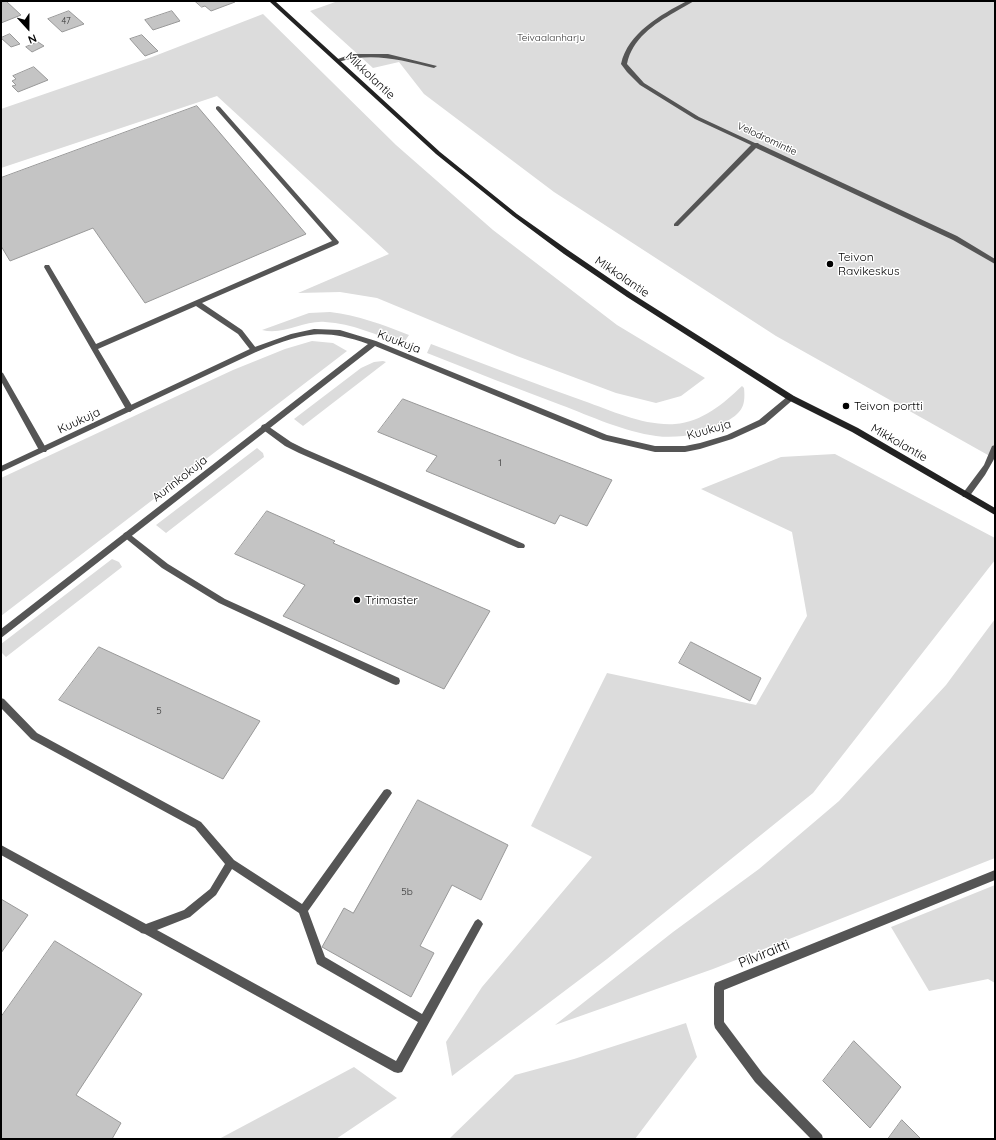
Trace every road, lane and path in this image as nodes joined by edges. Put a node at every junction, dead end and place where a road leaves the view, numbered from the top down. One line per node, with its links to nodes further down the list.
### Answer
1 (691, 1): 6 (street, Velodromintie)
2 (274, 3): 3 (main road, Mikkolantie)
3 (338, 60): 4 (street); 16 (main road, Mikkolantie)
4 (434, 66)
5 (218, 108): 10 (street)
6 (756, 144): 7 (street); 8 (street, Velodromintie)
7 (676, 225)
8 (995, 262)
9 (47, 267): 12 (street)
10 (197, 303): 12 (street); 13 (street)
11 (374, 343): 13 (street, Kuukuja); 16 (street, Kuukuja); 18 (street, Aurinkokuja)
12 (94, 348): 17 (street)
13 (254, 350): 17 (street, Kuukuja)
14 (1, 375): 15 (street)
15 (4, 388): 20 (street)
16 (791, 398): 22 (main road, Mikkolantie)
17 (130, 409): 20 (street, Kuukuja)
18 (265, 427): 24 (street, Aurinkokuja); 25 (street)
19 (995, 448): 22 (street)
20 (43, 450): 21 (street, Kuukuja)
21 (1, 469)
22 (966, 495): 23 (main road, Mikkolantie)
23 (995, 512)
24 (126, 536): 26 (street, Aurinkokuja); 27 (street)
25 (521, 546)
26 (1, 634)
27 (396, 681)
28 (1, 702): 31 (street)
29 (387, 794): 33 (street)
30 (1, 850): 35 (street)
31 (231, 863): 33 (street); 35 (street)
32 (995, 875): 37 (street, Pilviraitti)
33 (303, 910): 36 (street)
34 (478, 924): 36 (street)
35 (144, 930): 36 (street)
36 (425, 1021)
37 (818, 1139)

